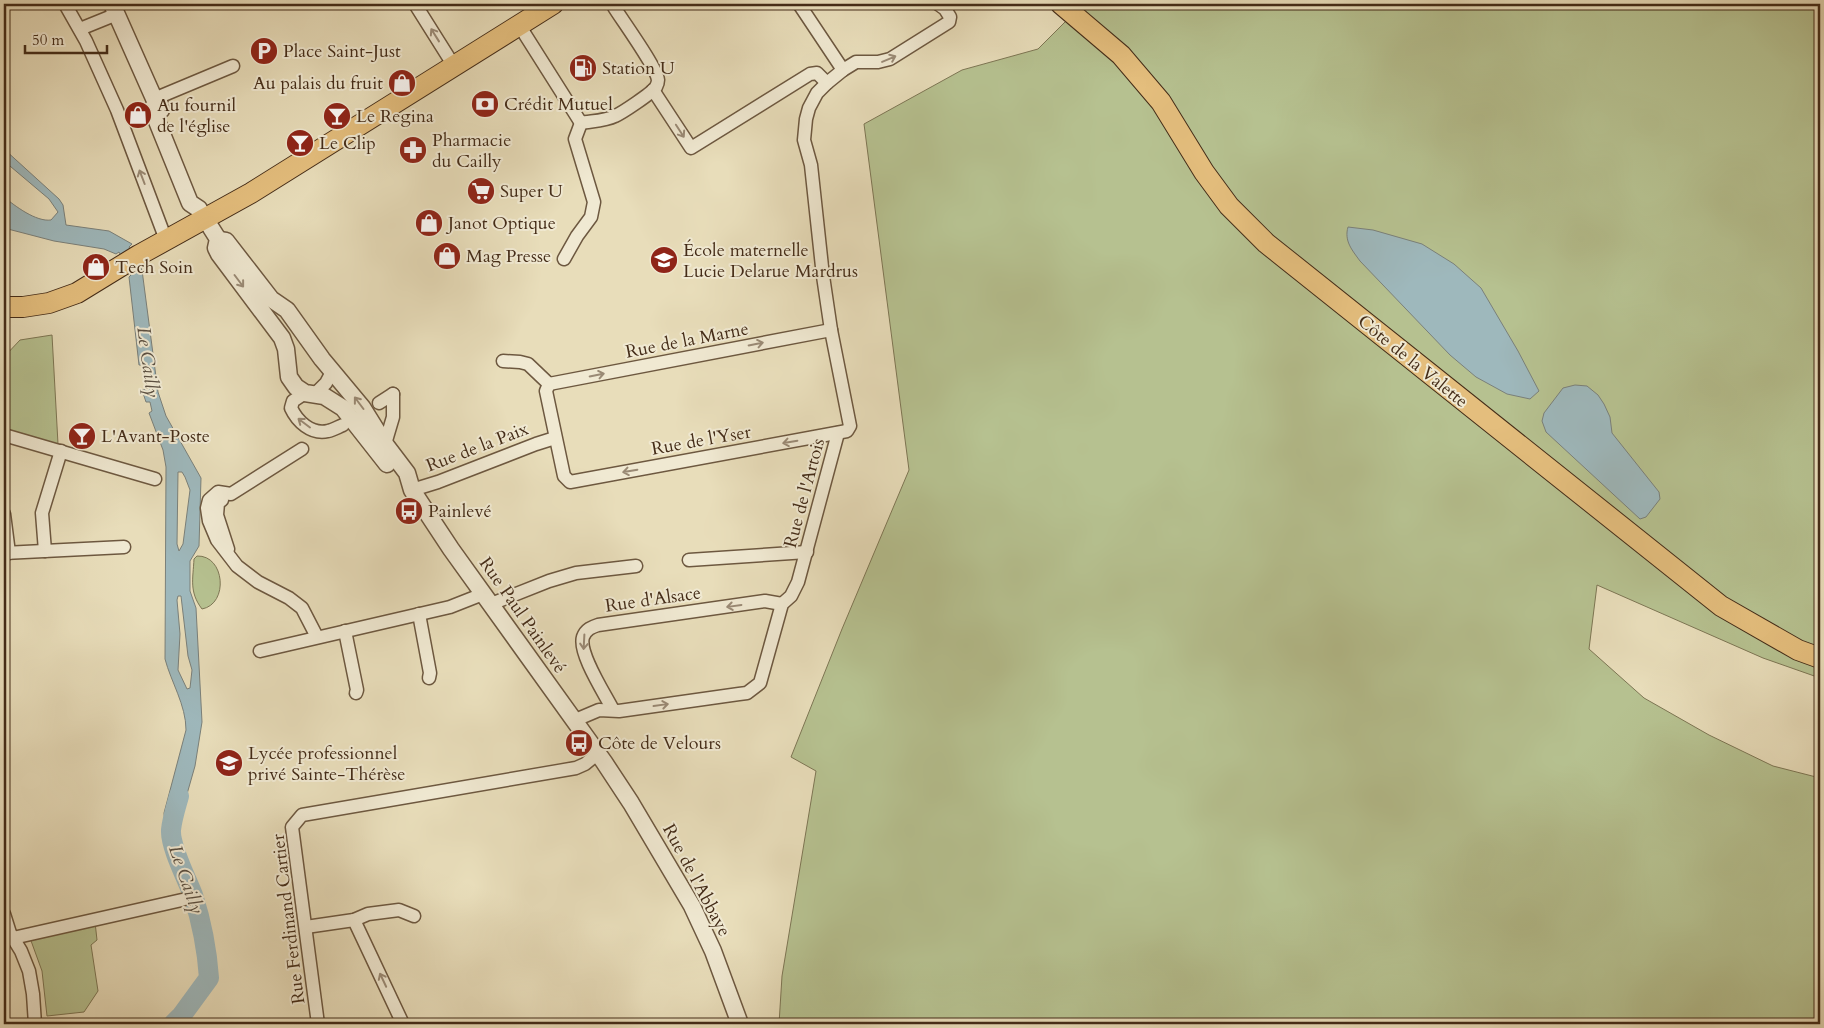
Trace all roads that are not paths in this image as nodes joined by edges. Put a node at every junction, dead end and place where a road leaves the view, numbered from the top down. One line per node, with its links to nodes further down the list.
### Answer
1 (65, 4): 10 (street)
2 (415, 4): 12 (street, one-way to 2)
3 (799, 4): 13 (street)
4 (938, 4): 13 (street, Rue de l'Artois, one-way to 4)
5 (1060, 4): 53 (main road, Côte de la Valette)
6 (548, 5): 9 (main road)
7 (617, 6): 15 (street)
8 (114, 9): 10 (street); 16 (street)
9 (519, 25): 12 (main road); 17 (street)
10 (80, 29): 19 (street, one-way to 10)
11 (234, 66): 16 (street)
12 (454, 66): 18 (main road)
13 (843, 70): 14 (street, Rue de l'Artois)
14 (827, 83): 15 (street, one-way to 14); 23 (street, Rue de l'Artois)
15 (654, 90): 17 (street)
16 (155, 101): 18 (street)
17 (581, 123): 20 (street)
18 (202, 214): 19 (main road); 22 (street)
19 (166, 240): 21 (main road)
20 (564, 259)
21 (4, 307)
22 (269, 307): 25 (street); 27 (street)
23 (831, 330): 26 (street, Rue de la Marne, one-way to 23); 30 (street, Rue de l'Artois)
24 (503, 361): 26 (street)
25 (333, 370): 27 (street); 33 (street, one-way to 25)
26 (549, 384): 32 (street)
27 (310, 393): 29 (street, one-way to 27); 37 (street)
28 (379, 403): 33 (street)
29 (343, 425)
30 (838, 433): 32 (street, Rue de l'Yser, one-way to 32); 43 (street, Rue de l'Artois)
31 (4, 435): 35 (street)
32 (555, 438): 37 (street, Rue de la Paix)
33 (386, 444): 37 (street)
34 (302, 449): 42 (street)
35 (61, 451): 36 (street); 41 (street)
36 (155, 479)
37 (412, 490): 47 (street, Rue Paul Painlevé)
38 (222, 500): 42 (street)
39 (4, 514): 44 (street)
40 (124, 547): 41 (street)
41 (45, 551): 44 (street)
42 (227, 551): 51 (street)
43 (806, 552): 45 (street); 48 (street, Rue de l'Artois)
44 (6, 553)
45 (689, 560)
46 (636, 566): 47 (street)
47 (487, 599): 49 (street); 57 (street, Rue Paul Painlevé)
48 (782, 604): 56 (street, Rue de l'Artois, one-way to 48); 56 (street, Rue d'Alsace, one-way to 56)
49 (419, 614): 50 (street); 54 (street)
50 (345, 631): 51 (street); 55 (street)
51 (317, 637): 52 (street)
52 (260, 651)
53 (1820, 658)
54 (429, 678)
55 (356, 693)
56 (613, 710): 57 (street)
57 (573, 721): 58 (street, Rue Paul Painlevé)
58 (601, 758): 63 (street, Rue Ferdinand Cartier); 68 (street, Rue de l'Abbaye)
59 (182, 900): 64 (street)
60 (4, 914): 64 (street)
61 (414, 916): 62 (street)
62 (354, 920): 63 (street); 67 (street, one-way to 62)
63 (306, 927): 66 (street, Rue Ferdinand Cartier)
64 (13, 938): 65 (street)
65 (35, 1024)
66 (318, 1024)
67 (404, 1024)
68 (740, 1024)

